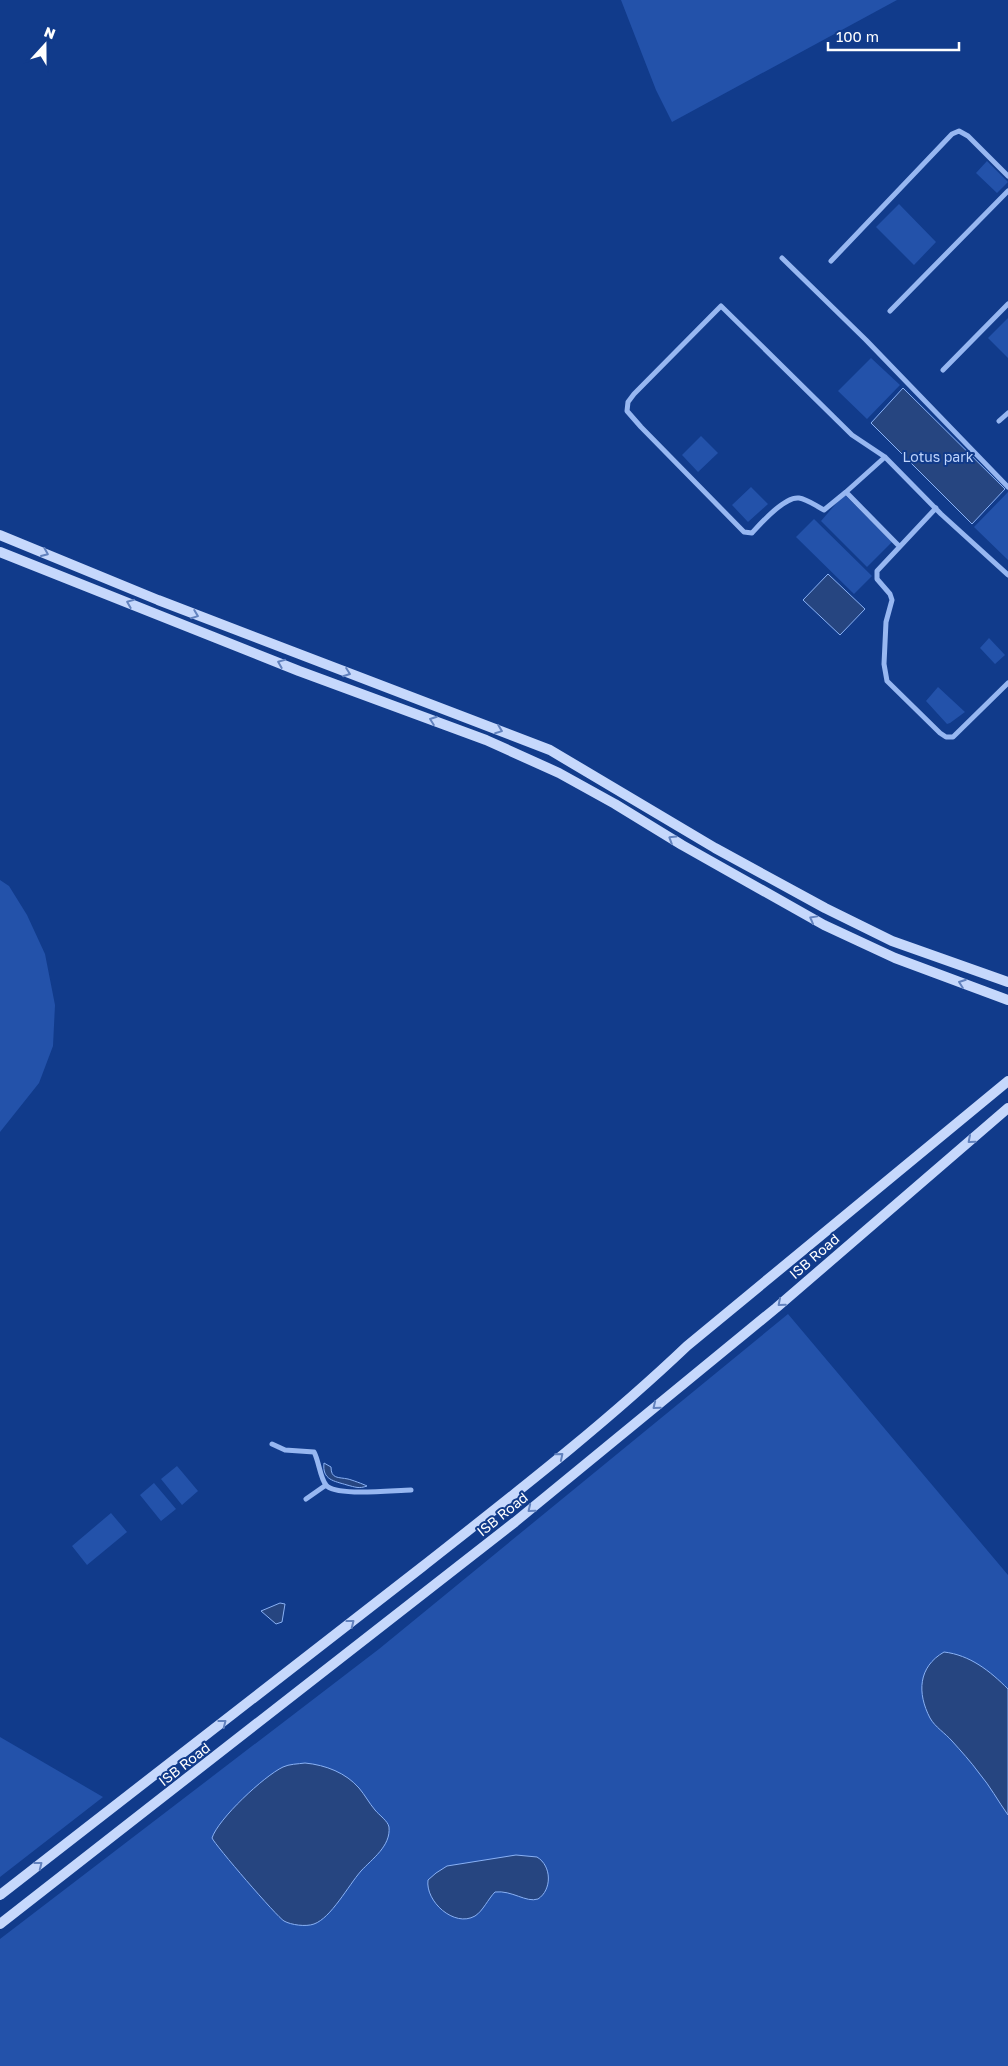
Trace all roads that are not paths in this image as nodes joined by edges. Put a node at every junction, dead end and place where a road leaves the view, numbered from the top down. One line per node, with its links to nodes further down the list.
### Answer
1 (1008, 176): 4 (street)
2 (1008, 191): 6 (street)
3 (782, 258): 11 (street)
4 (831, 261)
5 (1008, 304): 7 (street)
6 (890, 311)
7 (943, 370)
8 (1008, 413): 9 (street)
9 (999, 421)
10 (885, 457): 12 (street); 12 (street); 13 (street)
11 (1008, 487)
12 (846, 492): 15 (street)
13 (936, 508): 15 (street); 17 (street)
14 (0, 535): 19 (main road, one-way to 19)
15 (899, 546): 18 (street)
16 (0, 552): 20 (main road, one-way to 16)
17 (1008, 575)
18 (1008, 683)
19 (1008, 982)
20 (1008, 1000)
21 (1008, 1081): 27 (main road, ISB Road, one-way to 21)
22 (1008, 1108): 28 (main road, ISB Road, one-way to 28)
23 (272, 1444): 24 (street)
24 (326, 1485): 25 (street); 26 (street)
25 (411, 1490)
26 (306, 1500)
27 (0, 1895)
28 (0, 1924)

